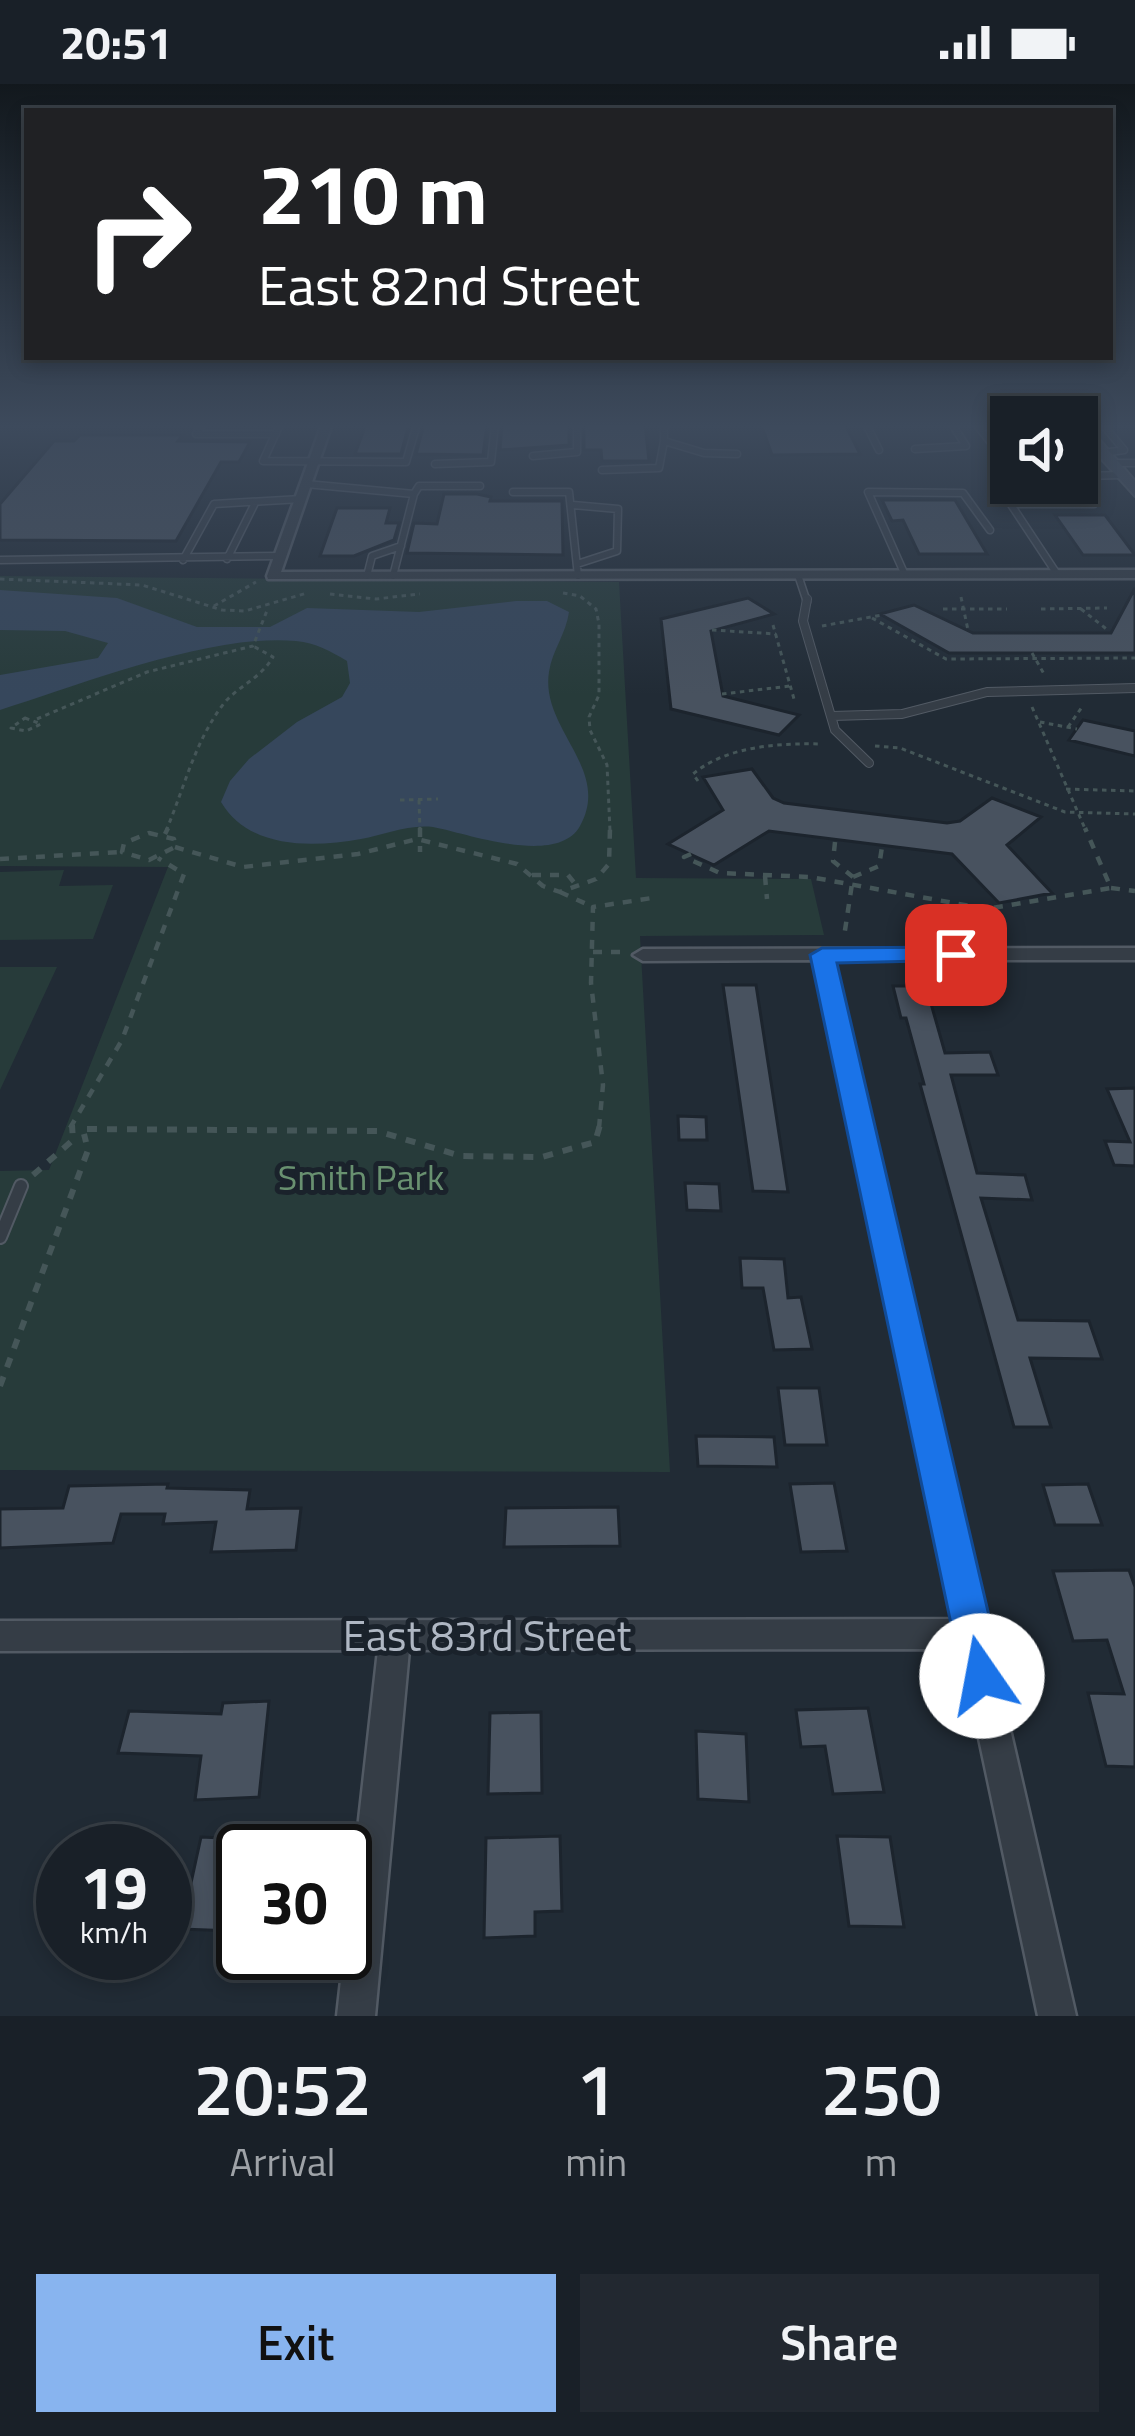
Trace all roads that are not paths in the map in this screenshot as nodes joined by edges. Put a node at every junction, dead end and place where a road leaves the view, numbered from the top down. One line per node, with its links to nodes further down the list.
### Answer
1 (209, 514): 15 (lane)
2 (249, 514): 13 (lane)
3 (295, 514): 12 (street)
4 (409, 514): 11 (lane)
5 (574, 514): 16 (lane)
6 (618, 514): 16 (lane)
7 (878, 514): 18 (lane)
8 (978, 514): 10 (lane)
9 (1018, 514): 19 (lane)
10 (990, 530)
11 (400, 546): 21 (lane); 22 (lane)
12 (280, 556): 13 (lane); 21 (street)
13 (227, 559): 15 (lane)
14 (0, 560): 15 (lane)
15 (184, 560)
16 (577, 570): 17 (street); 22 (street)
17 (798, 574): 18 (street); 24 (lane)
18 (905, 574): 19 (street)
19 (1057, 574): 20 (street)
20 (1135, 574)
21 (367, 576): 22 (street)
22 (393, 576)
23 (1135, 688): 24 (lane)
24 (832, 716): 25 (lane)
25 (869, 764)
26 (833, 946): 27 (street); 28 (street); 31 (street)
27 (637, 954)
28 (1135, 955)
29 (21, 1186): 30 (lane)
30 (0, 1237)
31 (973, 1634): 32 (street, East 83rd Street); 35 (street)
32 (394, 1635): 33 (street, East 83rd Street); 34 (street)
33 (0, 1636)
34 (356, 2016)
35 (1057, 2016)

